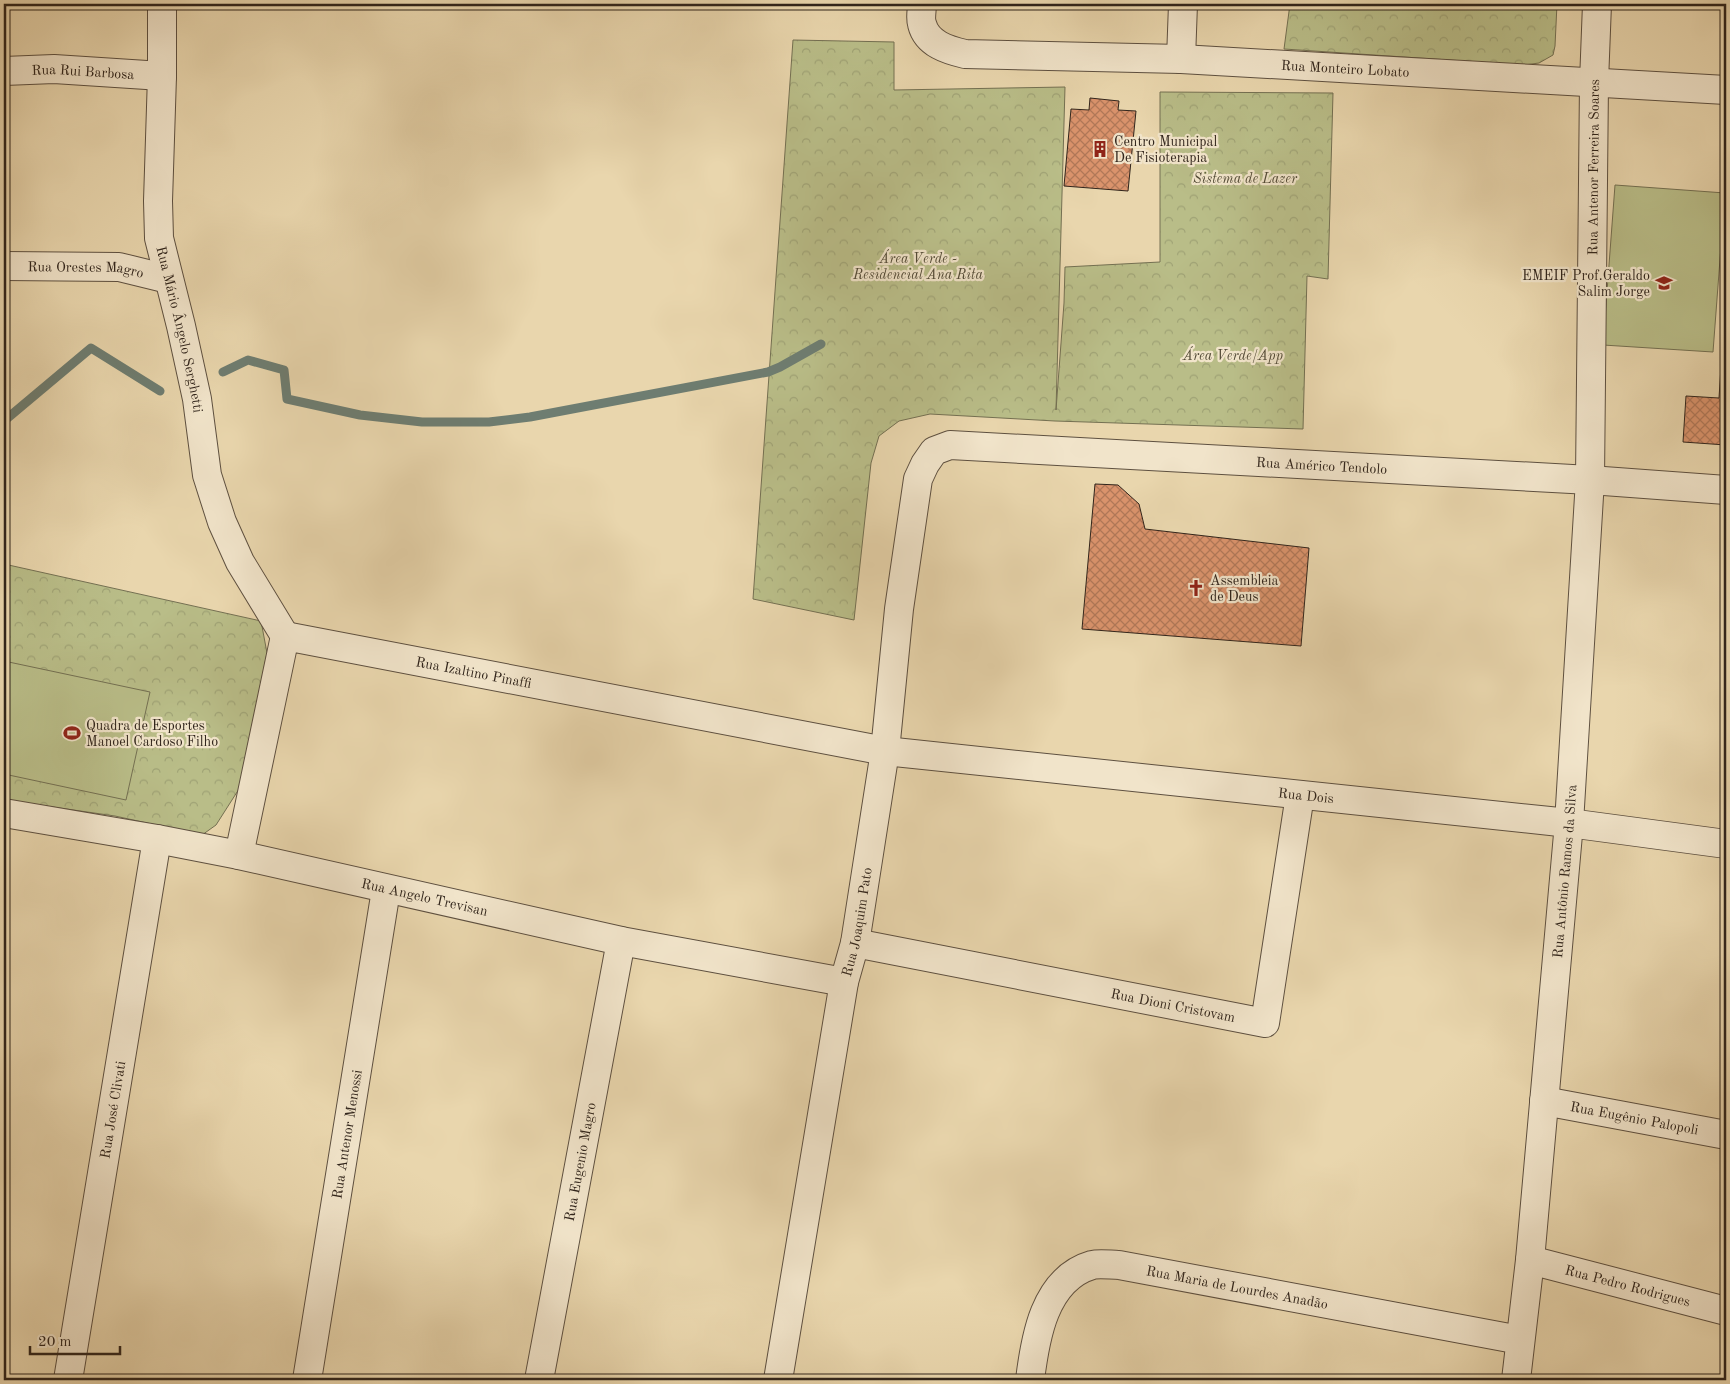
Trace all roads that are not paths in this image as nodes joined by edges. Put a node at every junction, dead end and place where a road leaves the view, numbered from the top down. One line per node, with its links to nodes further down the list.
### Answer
1 (162, 4): 7 (street, Rua Mário Ângelo Serghetti)
2 (922, 4): 5 (street, Rua Monteiro Lobato)
3 (1183, 4): 5 (street)
4 (1597, 4): 8 (street, Rua Antenor Ferreira Soares)
5 (1181, 59): 8 (street, Rua Monteiro Lobato)
6 (4, 71): 7 (street, Rua Rui Barbosa)
7 (162, 76): 11 (street, Rua Mário Ângelo Serghetti)
8 (1594, 82): 9 (street, Rua Monteiro Lobato); 13 (street, Rua Antenor Ferreira Soares)
9 (1726, 90)
10 (4, 266): 11 (street, Rua Orestes Magro)
11 (168, 279): 15 (street, Rua Mário Ângelo Serghetti)
12 (925, 464): 13 (street, Rua Américo Tendolo); 16 (street, Rua Joaquim Pato)
13 (1590, 480): 14 (street, Rua Américo Tendolo); 19 (street, Rua Antônio Ramos da Silva)
14 (1726, 490)
15 (285, 636): 16 (street, Rua Izaltino Pinaffi); 22 (street)
16 (885, 750): 17 (street, Rua Dois); 25 (street, Rua Joaquim Pato)
17 (1300, 795): 19 (street, Rua Dois); 25 (street, Rua Dioni Cristovam)
18 (4, 813): 20 (street, Rua Angelo Trevisan)
19 (1570, 824): 21 (street, Rua Dois); 27 (street, Rua Antônio Ramos da Silva)
20 (157, 838): 22 (street, Rua Angelo Trevisan); 32 (street, Rua José Clivati)
21 (1726, 844)
22 (239, 855): 23 (street, Rua Angelo Trevisan)
23 (386, 890): 24 (street, Rua Angelo Trevisan); 33 (street, Rua Antenor Menossi)
24 (621, 941): 26 (street, Rua Angelo Trevisan); 34 (street, Rua Eugenio Magro)
25 (855, 943): 26 (street, Rua Joaquim Pato)
26 (844, 982): 35 (street, Rua Joaquim Pato)
27 (1544, 1101): 28 (street, Rua Eugênio Palopoli); 29 (street, Rua Antônio Ramos da Silva)
28 (1726, 1135)
29 (1530, 1260): 30 (street, Rua Pedro Rodrigues); 31 (street, Rua Antônio Ramos da Silva)
30 (1726, 1311)
31 (1520, 1340): 36 (street, Rua Maria de Lourdes Anadão); 37 (street, Rua Antônio Ramos da Silva)
32 (68, 1380)
33 (307, 1380)
34 (539, 1380)
35 (778, 1380)
36 (1030, 1380)
37 (1516, 1380)

